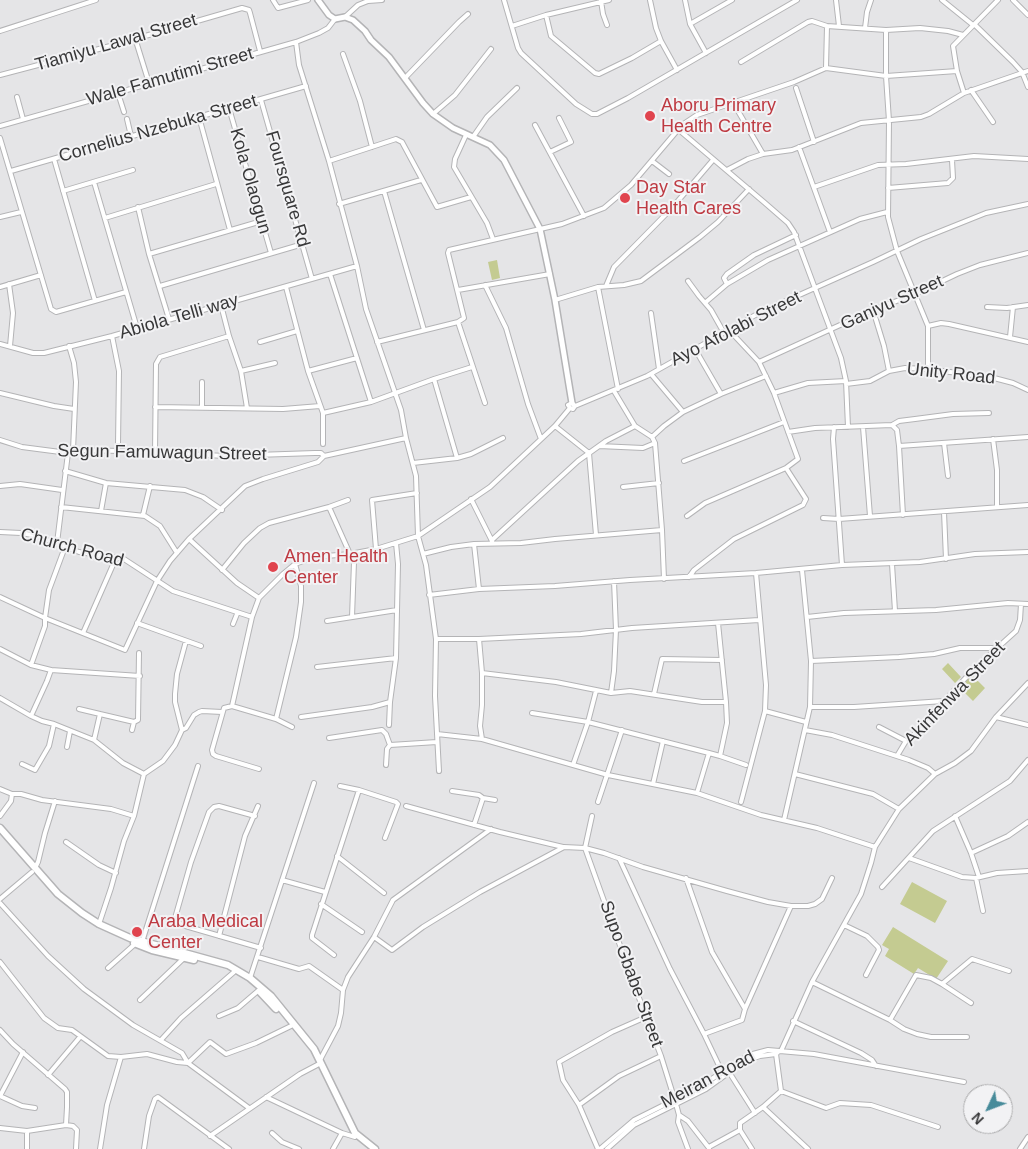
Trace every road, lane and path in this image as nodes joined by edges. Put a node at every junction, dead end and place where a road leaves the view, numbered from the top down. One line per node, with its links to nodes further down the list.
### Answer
1 (96, 0): 17 (street)
2 (273, 0): 3 (street)
3 (308, 0)
4 (318, 0): 23 (street)
5 (382, 0): 22 (street)
6 (504, 0): 27 (street)
7 (609, 0): 18 (street)
8 (650, 0): 35 (street)
9 (685, 0): 24 (street)
10 (732, 0): 24 (street)
11 (798, 0): 39 (street)
12 (836, 0): 29 (street)
13 (871, 0): 30 (street)
14 (942, 0): 25 (street)
15 (998, 0): 25 (street)
16 (1013, 0): 20 (street)
17 (90, 1): 32 (street)
18 (602, 1): 21 (street); 26 (street)
19 (468, 14): 49 (street)
20 (1028, 15)
21 (546, 16): 27 (street); 35 (street)
22 (345, 17): 23 (street); 49 (street)
23 (335, 19): 36 (street, Wale Famutimi Street)
24 (690, 24): 39 (street)
25 (974, 24): 33 (street); 46 (street)
26 (608, 25)
27 (512, 26): 43 (street)
28 (827, 26): 29 (street); 41 (street); 42 (street)
29 (839, 26): 30 (street)
30 (865, 28): 31 (street)
31 (886, 30): 33 (street); 48 (street)
32 (0, 31)
33 (963, 35): 44 (street)
34 (135, 38): 38 (street, Tiamiyu Lawal Street); 47 (street, Tiamiyu Lawal Street); 50 (street)
35 (661, 41): 43 (street)
36 (296, 42): 38 (street, Wale Famutimi Street); 51 (street)
37 (491, 49): 63 (street)
38 (260, 51): 50 (street, Wale Famutimi Street)
39 (706, 53): 43 (street)
40 (343, 54): 78 (street)
41 (741, 62)
42 (826, 68): 48 (street); 72 (street)
43 (676, 70)
44 (956, 70): 48 (street); 57 (street)
45 (1028, 70): 46 (street)
46 (1022, 72): 52 (street); 55 (street)
47 (0, 75)
48 (886, 76): 68 (street)
49 (405, 78): 63 (street)
50 (149, 83): 56 (street, Wale Famutimi Street)
51 (306, 86): 59 (street, Cornelius Nzebuka Street); 86 (street)
52 (1028, 87)
53 (517, 88): 75 (street)
54 (796, 88): 77 (street)
55 (971, 90): 57 (street); 69 (street)
56 (118, 93): 61 (street); 66 (street, Wale Famutimi Street)
57 (964, 93): 68 (street)
58 (17, 97): 66 (street)
59 (261, 100): 60 (street, Cornelius Nzebuka Street); 116 (street, Foursquare Rd)
60 (230, 108): 64 (street, Cornelius Nzebuka Street); 110 (street, Kola Olaogun)
61 (124, 112)
62 (738, 112): 81 (street)
63 (433, 114): 73 (street)
64 (199, 117): 74 (street, Cornelius Nzebuka Street); 95 (street)
65 (559, 118): 80 (street)
66 (23, 119): 71 (street, Wale Famutimi Street)
67 (126, 119): 74 (street)
68 (889, 121): 77 (street); 88 (street)
69 (994, 122)
70 (535, 125): 80 (street)
71 (0, 126)
72 (679, 130): 84 (street); 87 (street)
73 (466, 134): 75 (street); 101 (street)
74 (131, 136): 82 (street, Cornelius Nzebuka Street)
75 (473, 137): 111 (street)
76 (0, 138): 91 (street)
77 (814, 142): 79 (street)
78 (372, 147): 86 (street); 93 (street)
79 (799, 147): 81 (street); 96 (street)
80 (550, 152): 107 (street)
81 (763, 154): 90 (street)
82 (54, 159): 91 (street, Cornelius Nzebuka Street); 99 (street)
83 (1028, 159): 85 (street)
84 (713, 160): 90 (street); 132 (street)
85 (952, 160): 88 (street); 97 (street)
86 (329, 161): 102 (street)
87 (652, 161): 92 (street); 107 (street)
88 (888, 165): 96 (street); 97 (street)
89 (134, 170): 94 (street)
90 (727, 170): 98 (street)
91 (10, 171): 105 (street)
92 (669, 174)
93 (421, 180): 100 (street); 101 (street)
94 (94, 182): 99 (street); 109 (street)
95 (216, 184): 104 (street); 112 (street)
96 (814, 187): 113 (street)
97 (888, 188): 106 (street)
98 (748, 189): 114 (street); 132 (street)
99 (63, 191): 141 (street)
100 (384, 191): 102 (street); 153 (street)
101 (471, 197): 115 (street)
102 (339, 204): 122 (street)
103 (1028, 204): 118 (street, Ayo Afolabi Street)
104 (138, 207): 109 (street); 120 (street)
105 (21, 212): 108 (street); 125 (street)
106 (887, 212): 113 (street); 118 (street)
107 (584, 216): 111 (street)
108 (0, 217)
109 (105, 218): 138 (street)
110 (262, 223): 112 (street); 119 (street, Kola Olaogun)
111 (540, 229): 115 (street); 124 (street)
112 (230, 230): 120 (street)
113 (830, 232): 117 (street)
114 (796, 235): 117 (street); 129 (street)
115 (493, 240): 137 (street)
116 (303, 244): 119 (street); 126 (street, Foursquare Rd)
117 (800, 246): 129 (street); 136 (street)
118 (897, 251): 136 (street, Ayo Afolabi Street); 139 (street)
119 (270, 253): 131 (street)
120 (150, 254): 131 (street)
121 (1028, 254): 139 (street, Ganiyu Street)
122 (357, 266): 123 (street, Abiola Telli way); 162 (street)
123 (330, 274): 126 (street, Abiola Telli way); 168 (street)
124 (550, 274): 130 (street); 140 (street)
125 (41, 275): 128 (street); 141 (street)
126 (312, 279): 134 (street, Abiola Telli way)
127 (688, 281): 142 (street)
128 (9, 284): 133 (street); 165 (street)
129 (727, 284): 142 (street)
130 (485, 285): 137 (street); 212 (street)
131 (160, 286): 149 (street)
132 (606, 286): 135 (street)
133 (0, 287)
134 (286, 287): 143 (street, Abiola Telli way); 156 (street)
135 (598, 287): 140 (street); 182 (street)
136 (816, 287): 154 (street, Ayo Afolabi Street); 155 (street)
137 (458, 290): 150 (street)
138 (126, 292): 141 (street); 152 (street)
139 (916, 294): 147 (street, Ganiyu Street); 151 (street)
140 (555, 300): 192 (street)
141 (95, 301)
142 (706, 302): 157 (street)
143 (221, 305): 149 (street, Abiola Telli way); 159 (street)
144 (1028, 305): 146 (street)
145 (986, 307): 146 (street)
146 (1013, 307): 160 (street)
147 (872, 310): 155 (street, Ganiyu Street); 176 (street)
148 (651, 314): 172 (street)
149 (169, 319): 152 (street, Abiola Telli way)
150 (458, 322): 153 (street); 171 (street)
151 (928, 326): 160 (street); 173 (street)
152 (137, 328): 158 (street, Abiola Telli way)
153 (424, 330): 162 (street)
154 (729, 330): 157 (street, Ayo Afolabi Street); 169 (street)
155 (831, 330): 169 (street, Ganiyu Street); 181 (street)
156 (297, 331): 161 (street); 175 (street)
157 (724, 333): 167 (street, Ayo Afolabi Street)
158 (112, 336): 166 (street, Abiola Telli way); 218 (street)
159 (228, 336): 174 (street); 193 (street)
160 (1010, 336): 163 (street)
161 (260, 342)
162 (377, 342): 186 (street)
163 (1028, 342)
164 (0, 344): 165 (street, Abiola Telli way)
165 (10, 346): 166 (street, Abiola Telli way)
166 (69, 346): 196 (street)
167 (695, 349): 172 (street, Ayo Afolabi Street); 188 (street)
168 (357, 358): 175 (street); 189 (street)
169 (759, 362): 178 (street)
170 (275, 363): 174 (street)
171 (472, 367): 179 (street); 190 (street)
172 (659, 369): 177 (street, Ayo Afolabi Street)
173 (928, 369): 176 (street, Unity Road); 183 (street, Unity Road)
174 (241, 371): 195 (street)
175 (308, 371): 191 (street)
176 (889, 371): 181 (street, Unity Road)
177 (651, 374): 182 (street, Ayo Afolabi Street); 197 (street)
178 (766, 376): 187 (street); 188 (street)
179 (434, 379): 186 (street); 226 (street)
180 (202, 382): 194 (street)
181 (846, 383): 187 (street, Unity Road); 205 (street)
182 (618, 389): 184 (street, Ayo Afolabi Street)
183 (1028, 390)
184 (614, 391): 192 (street, Ayo Afolabi Street); 203 (street)
185 (0, 393): 196 (street)
186 (394, 393): 189 (street); 210 (street)
187 (774, 393): 200 (street)
188 (721, 394): 197 (street)
189 (371, 402): 198 (street)
190 (484, 403)
191 (320, 406): 195 (street); 198 (street)
192 (572, 406): 202 (street)
193 (155, 407): 194 (street); 223 (street)
194 (202, 407): 195 (street)
195 (247, 408)
196 (74, 409): 221 (street)
197 (683, 412): 208 (street)
198 (323, 413): 217 (street)
199 (989, 413): 201 (street)
200 (784, 422): 207 (street); 227 (street)
201 (892, 425): 206 (street); 220 (street)
202 (556, 426): 212 (street); 224 (street)
203 (634, 426): 208 (street); 219 (street)
204 (834, 427): 205 (street); 207 (street); 253 (street)
205 (848, 427): 206 (street)
206 (863, 427): 251 (street)
207 (788, 432): 229 (street)
208 (652, 437): 215 (street)
209 (1028, 437): 213 (street)
210 (406, 438): 225 (street); 228 (street)
211 (503, 438): 226 (street)
212 (541, 439): 239 (street)
213 (993, 439): 216 (street); 244 (street)
214 (0, 440): 222 (street, Segun Famuwagun Street)
215 (655, 443): 219 (street); 233 (street)
216 (944, 443): 220 (street); 231 (street)
217 (324, 444)
218 (118, 445)
219 (599, 446): 224 (street)
220 (898, 446): 249 (street)
221 (73, 450): 222 (street, Segun Famuwagun Street); 223 (street, Segun Famuwagun Street)
222 (68, 452): 230 (street)
223 (155, 453): 225 (street, Segun Famuwagun Street)
224 (589, 453): 256 (street); 259 (street)
225 (324, 456): 245 (street)
226 (457, 458): 228 (street)
227 (684, 461)
228 (413, 463): 238 (street)
229 (786, 468): 250 (street); 278 (street)
230 (65, 471): 232 (street); 237 (street)
231 (948, 476)
232 (106, 483): 235 (street); 246 (street)
233 (658, 483): 236 (street); 254 (street)
234 (0, 486): 237 (street)
235 (150, 486): 245 (street); 248 (street)
236 (623, 487)
237 (62, 490): 242 (street)
238 (417, 493): 257 (street); 264 (street)
239 (471, 499): 257 (street); 259 (street)
240 (348, 500): 243 (street)
241 (1028, 505): 244 (street)
242 (62, 507): 246 (street); 260 (street)
243 (329, 507): 267 (street); 275 (street)
244 (997, 507): 247 (street)
245 (222, 510): 258 (street)
246 (101, 511): 248 (street)
247 (944, 512): 249 (street); 270 (street)
248 (143, 515): 266 (street)
249 (903, 515): 251 (street)
250 (687, 516)
251 (870, 516): 253 (street)
252 (823, 518): 253 (street)
253 (839, 519): 274 (street)
254 (662, 530): 256 (street); 279 (street)
255 (0, 532): 260 (street, Church Road)
256 (596, 535): 259 (street)
257 (418, 536): 261 (street); 268 (street)
258 (189, 539): 266 (street); 275 (street)
259 (492, 542): 262 (street)
260 (57, 543): 263 (street, Church Road)
261 (396, 543): 264 (street); 288 (street)
262 (474, 544): 268 (street); 282 (street)
263 (65, 547): 269 (street, Church Road); 294 (street)
264 (376, 549): 267 (street)
265 (1028, 552): 270 (street)
266 (177, 553): 280 (street)
267 (350, 554): 272 (street)
268 (423, 554): 283 (street)
269 (116, 558): 280 (street, Church Road); 301 (street)
270 (946, 559): 273 (street)
271 (354, 562): 291 (street)
272 (295, 564): 285 (street); 335 (street)
273 (892, 564): 274 (street); 289 (street)
274 (842, 565): 276 (street)
275 (222, 570): 285 (street)
276 (802, 570): 277 (street); 293 (street)
277 (756, 573): 278 (street); 295 (street)
278 (690, 577): 279 (street)
279 (664, 579): 281 (street)
280 (157, 581): 290 (street, Church Road); 297 (street)
281 (614, 582): 282 (street); 300 (street)
282 (479, 589): 283 (street)
283 (429, 595): 302 (street)
284 (0, 597): 294 (street)
285 (259, 598): 292 (street)
286 (1021, 604): 287 (street); 289 (street); 306 (street, Akinfenwa Street)
287 (1028, 604)
288 (397, 610): 291 (street); 309 (street)
289 (895, 611): 293 (street)
290 (238, 614): 292 (street, Church Road); 299 (street)
291 (352, 616): 296 (street)
292 (252, 617): 325 (street)
293 (807, 617): 311 (street)
294 (45, 618): 301 (street); 312 (street)
295 (760, 620): 298 (street); 328 (street)
296 (327, 621)
297 (137, 623): 301 (street); 304 (street)
298 (718, 623): 300 (street); 310 (street)
299 (234, 624)
300 (616, 630): 303 (street); 319 (street)
301 (83, 633)
302 (436, 639): 303 (street); 349 (street)
303 (479, 639): 315 (street)
304 (186, 641): 305 (street); 345 (street)
305 (201, 646)
306 (998, 648): 311 (street); 322 (street, Akinfenwa Street)
307 (0, 649): 312 (street)
308 (139, 652): 316 (street)
309 (396, 658): 313 (street); 323 (street)
310 (722, 660): 320 (street); 324 (street)
311 (811, 661): 326 (street)
312 (31, 664): 314 (street)
313 (317, 668)
314 (51, 670): 316 (street); 332 (street)
315 (482, 673): 318 (street); 351 (street)
316 (140, 676): 336 (street)
317 (1028, 682): 334 (street)
318 (596, 691): 319 (street); 337 (street)
319 (611, 693): 320 (street)
320 (654, 694): 324 (street)
321 (0, 698): 332 (street)
322 (944, 701): 326 (street); 354 (street, Akinfenwa Street)
323 (390, 702): 333 (street); 340 (street)
324 (726, 702): 359 (street)
325 (232, 706): 329 (street); 335 (street)
326 (810, 707): 338 (street)
327 (78, 709): 330 (street)
328 (765, 711): 338 (street); 385 (street)
329 (222, 712): 345 (street); 367 (street)
330 (100, 714): 336 (street); 352 (street)
331 (532, 714): 337 (street)
332 (31, 716): 339 (street)
333 (302, 717)
334 (996, 718): 341 (street); 371 (street)
335 (276, 719): 342 (street)
336 (134, 722): 344 (street)
337 (588, 722): 346 (street); 364 (street)
338 (806, 722): 347 (street)
339 (54, 724): 348 (street); 362 (street)
340 (389, 725)
341 (1028, 725)
342 (292, 727)
343 (879, 727): 354 (street)
344 (132, 730)
345 (182, 730): 369 (street)
346 (622, 730): 353 (street); 372 (street)
347 (805, 730): 360 (street); 370 (street)
348 (70, 731): 352 (street); 357 (street)
349 (437, 734): 351 (street); 355 (street)
350 (329, 738): 356 (street)
351 (482, 739): 364 (street)
352 (94, 740): 369 (street)
353 (663, 741): 358 (street); 374 (street)
354 (906, 741): 360 (street, Akinfenwa Street)
355 (437, 742): 356 (street); 368 (street)
356 (390, 746): 363 (street)
357 (67, 747)
358 (709, 753): 359 (street); 380 (street)
359 (720, 756): 365 (street)
360 (897, 756): 371 (street)
361 (1028, 760): 393 (street)
362 (22, 764)
363 (386, 765)
364 (573, 765): 372 (street)
365 (746, 765)
366 (198, 766): 428 (street)
367 (259, 769)
368 (438, 771)
369 (144, 774): 390 (street)
370 (795, 774): 388 (street); 394 (street)
371 (936, 774): 388 (street)
372 (608, 775): 374 (street); 384 (street)
373 (314, 783): 415 (street)
374 (653, 784): 380 (street)
375 (340, 786): 377 (street)
376 (0, 789): 379 (street)
377 (359, 790): 400 (street); 406 (street)
378 (452, 791): 381 (street)
379 (12, 794): 383 (street); 389 (street)
380 (698, 794): 394 (street)
381 (483, 798): 382 (street); 396 (street)
382 (495, 800)
383 (55, 802): 390 (street); 409 (street)
384 (598, 802)
385 (741, 802)
386 (258, 806): 391 (street)
387 (406, 806): 396 (street)
388 (899, 809): 403 (street)
389 (0, 816)
390 (134, 816): 411 (street)
391 (255, 816): 426 (street); 426 (street)
392 (592, 816): 404 (street)
393 (955, 816): 405 (street); 408 (street)
394 (784, 820): 403 (street)
395 (1028, 822): 405 (street)
396 (474, 825): 398 (street)
397 (0, 828): 409 (main road)
398 (491, 830): 402 (street); 427 (street)
399 (0, 833): 409 (main road)
400 (385, 838)
401 (66, 842): 411 (street)
402 (564, 847): 404 (street); 427 (street)
403 (875, 847): 424 (street)
404 (585, 848): 407 (street); 448 (street, Supo Gbabe Street)
405 (971, 853): 412 (street)
406 (337, 856): 417 (street); 418 (street)
407 (619, 858): 413 (street); 453 (street)
408 (909, 858): 412 (street); 416 (street)
409 (33, 870): 419 (street); 423 (main road); 429 (main road)
410 (1028, 871): 412 (street)
411 (116, 873): 423 (street)
412 (978, 877): 422 (street)
413 (686, 878): 421 (street); 446 (street)
414 (832, 878): 421 (street)
415 (282, 880): 417 (street); 430 (street)
416 (882, 887)
417 (325, 892): 420 (street)
418 (384, 893)
419 (0, 901): 456 (street)
420 (321, 904): 425 (street); 431 (street)
421 (791, 906): 446 (street)
422 (983, 910)
423 (98, 924): 428 (main road)
424 (844, 925): 438 (street); 440 (street)
425 (362, 932)
426 (219, 936): 430 (street)
427 (374, 937): 443 (street)
428 (142, 942): 432 (main road)
429 (134, 944): 432 (main road); 435 (street)
430 (261, 948): 433 (street)
431 (334, 955)
432 (186, 956): 437 (main road); 439 (main road); 444 (street)
433 (258, 957): 439 (street); 443 (street)
434 (0, 962): 454 (street)
435 (108, 968)
436 (1009, 971): 441 (street)
437 (234, 972): 442 (main road); 456 (street)
438 (866, 975)
439 (250, 978): 462 (main road)
440 (812, 982): 449 (street); 450 (street)
441 (942, 984): 445 (street); 450 (street)
442 (259, 990): 447 (street); 451 (main road)
443 (343, 990): 462 (street)
444 (140, 1000)
445 (971, 1003)
446 (745, 1009): 453 (street)
447 (219, 1016)
448 (646, 1017): 459 (street, Supo Gbabe Street); 472 (street)
449 (794, 1020): 458 (street); 463 (street)
450 (890, 1020): 455 (street)
451 (291, 1026): 461 (street); 462 (main road)
452 (0, 1030): 457 (street)
453 (704, 1034): 464 (street)
454 (80, 1037): 460 (street); 466 (street)
455 (968, 1037)
456 (161, 1040): 461 (street)
457 (23, 1052): 466 (street); 469 (street)
458 (779, 1052): 463 (street); 464 (street, Meiran Road); 465 (street, Meiran Road); 468 (street)
459 (661, 1056): 471 (street, Supo Gbabe Street); 472 (street)
460 (120, 1057): 461 (street); 491 (street)
461 (188, 1062): 474 (street)
462 (320, 1062): 470 (street); 486 (main road); 497 (main road)
463 (876, 1066): 467 (street)
464 (722, 1072): 471 (street, Meiran Road)
465 (729, 1072): 471 (street, Meiran Road); 476 (street)
466 (48, 1075): 478 (street)
467 (964, 1082)
468 (781, 1092): 475 (street); 479 (street)
469 (0, 1096): 473 (street)
470 (266, 1097): 474 (street); 484 (street)
471 (676, 1101): 477 (street, Supo Gbabe Street); 498 (street, Meiran Road); 499 (street, Meiran Road)
472 (579, 1105): 498 (street)
473 (35, 1108)
474 (249, 1108): 485 (street)
475 (763, 1108): 476 (street); 502 (street)
476 (755, 1113): 481 (street)
477 (679, 1115): 488 (street); 500 (street, Supo Gbabe Street)
478 (66, 1125): 482 (street); 490 (street)
479 (938, 1127)
480 (0, 1128): 482 (street)
481 (740, 1130): 488 (street); 501 (street)
482 (27, 1131): 489 (street)
483 (272, 1133): 494 (street)
484 (342, 1133): 486 (street); 495 (street)
485 (210, 1136): 492 (street); 493 (street)
486 (355, 1137): 496 (main road)
487 (1028, 1137): 503 (street)
488 (709, 1148)
489 (27, 1149)
490 (76, 1149)
491 (100, 1149)
492 (144, 1149)
493 (229, 1149)
494 (298, 1149)
495 (333, 1149)
496 (369, 1149)
497 (375, 1149)
498 (599, 1149)
499 (607, 1149)
500 (688, 1149)
501 (752, 1149)
502 (808, 1149)
503 (1020, 1149)

